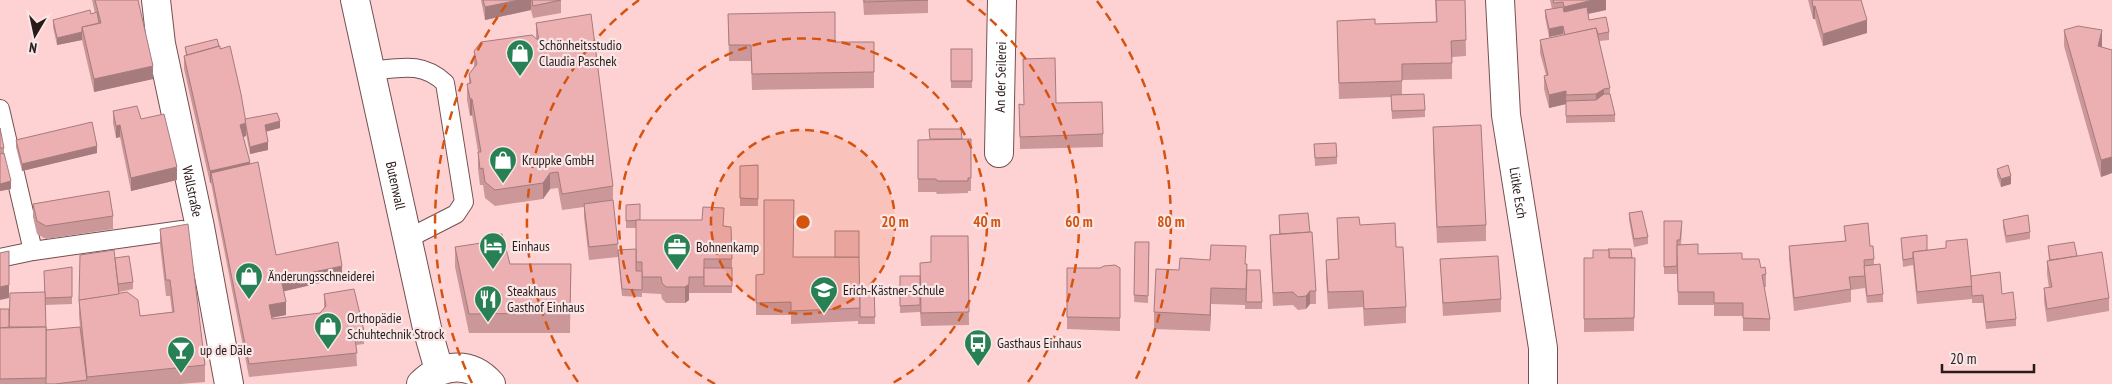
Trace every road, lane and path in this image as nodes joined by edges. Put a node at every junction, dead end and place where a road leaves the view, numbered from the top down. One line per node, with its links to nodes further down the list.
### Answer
1 (156, 0): 8 (street, Wallstraße)
2 (355, 0): 5 (street, Butenwall)
3 (1002, 0): 7 (street, An der Seilerei)
4 (1500, 0): 15 (street, Lütke Esch)
5 (370, 71): 9 (street, Butenwall); 9 (lane)
6 (0, 110): 10 (lane)
7 (999, 153)
8 (200, 227): 10 (lane); 13 (street, Wallstraße)
9 (407, 239): 12 (street, Butenwall)
10 (34, 251): 11 (lane)
11 (0, 258)
12 (430, 377): 14 (street)
13 (229, 384)
14 (492, 384)
15 (1542, 384)

